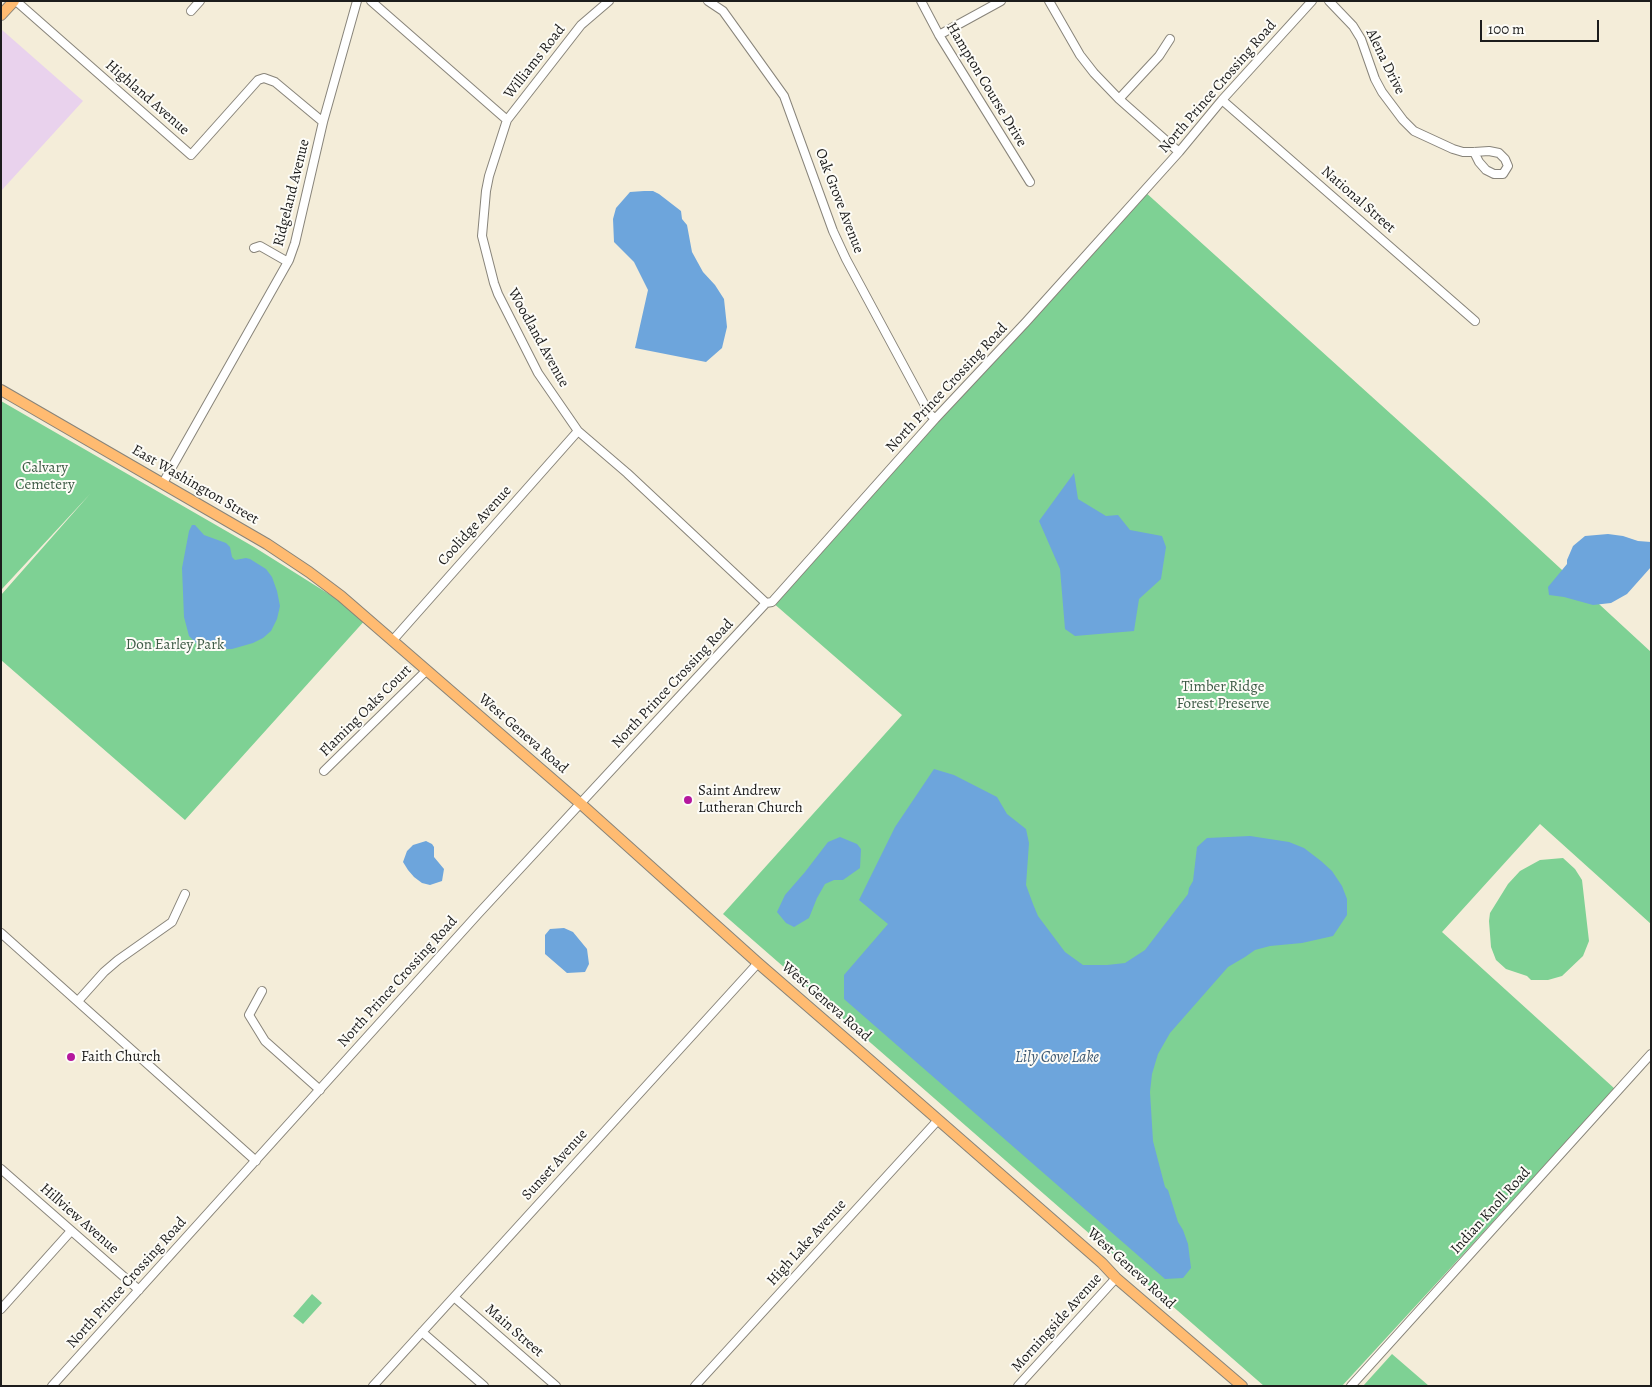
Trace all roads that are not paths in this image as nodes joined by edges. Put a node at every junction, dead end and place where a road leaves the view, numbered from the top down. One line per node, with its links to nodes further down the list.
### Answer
1 (15, 1): 13 (main road); 19 (street, Highland Avenue)
2 (200, 1): 12 (street)
3 (357, 1): 19 (street, Ridgeland Avenue)
4 (371, 1): 18 (street)
5 (609, 1): 18 (street, Williams Road)
6 (708, 1): 27 (street, Oak Grove Avenue)
7 (920, 1): 14 (street, Hampton Course Drive)
8 (1001, 1): 14 (street)
9 (1049, 1): 16 (street)
10 (1312, 1): 17 (street, North Prince Crossing Road)
11 (1329, 1): 21 (street, Alena Drive)
12 (191, 11)
13 (1, 15)
14 (939, 35): 22 (street, Hampton Course Drive)
15 (1170, 39): 16 (street)
16 (1119, 99): 20 (street)
17 (1222, 100): 20 (street, North Prince Crossing Road); 25 (street, National Street)
18 (507, 120): 28 (street, Woodland Avenue)
19 (323, 122): 24 (street, Ridgeland Avenue)
20 (1179, 152): 27 (street, North Prince Crossing Road)
21 (1474, 152)
22 (1030, 182)
23 (254, 248): 24 (street)
24 (288, 262): 29 (street, Ridgeland Avenue)
25 (1475, 321)
26 (1, 390): 29 (main road, East Washington Street)
27 (935, 419): 30 (street, North Prince Crossing Road)
28 (578, 431): 30 (street, Woodland Avenue); 31 (street, Coolidge Avenue)
29 (163, 483): 31 (main road, East Washington Street)
30 (766, 603): 34 (street, North Prince Crossing Road)
31 (392, 640): 32 (main road, West Geneva Road)
32 (427, 670): 33 (street, Flaming Oaks Court); 34 (main road, West Geneva Road)
33 (324, 771)
34 (581, 804): 37 (main road, West Geneva Road); 41 (street, North Prince Crossing Road)
35 (185, 894): 39 (street)
36 (1, 933): 39 (street)
37 (758, 963): 42 (main road, West Geneva Road); 48 (street, Sunset Avenue)
38 (262, 991): 41 (street)
39 (78, 1001): 43 (street)
40 (1651, 1054): 58 (street, Indian Knoll Road)
41 (320, 1090): 43 (street, North Prince Crossing Road)
42 (938, 1120): 46 (main road, West Geneva Road); 55 (street, High Lake Avenue)
43 (256, 1161): 47 (street, North Prince Crossing Road)
44 (1, 1169): 45 (street, Hillview Avenue)
45 (72, 1231): 47 (street, Hillview Avenue); 49 (street)
46 (1116, 1278): 56 (street, Morningside Avenue); 57 (main road, West Geneva Road)
47 (139, 1290): 51 (street, North Prince Crossing Road)
48 (454, 1297): 50 (street, Sunset Avenue); 54 (street, Main Street)
49 (1, 1309)
50 (422, 1332): 52 (street, Sunset Avenue); 53 (street)
51 (52, 1386)
52 (373, 1386)
53 (484, 1386)
54 (556, 1386)
55 (695, 1386)
56 (1018, 1386)
57 (1242, 1386)
58 (1351, 1386)

